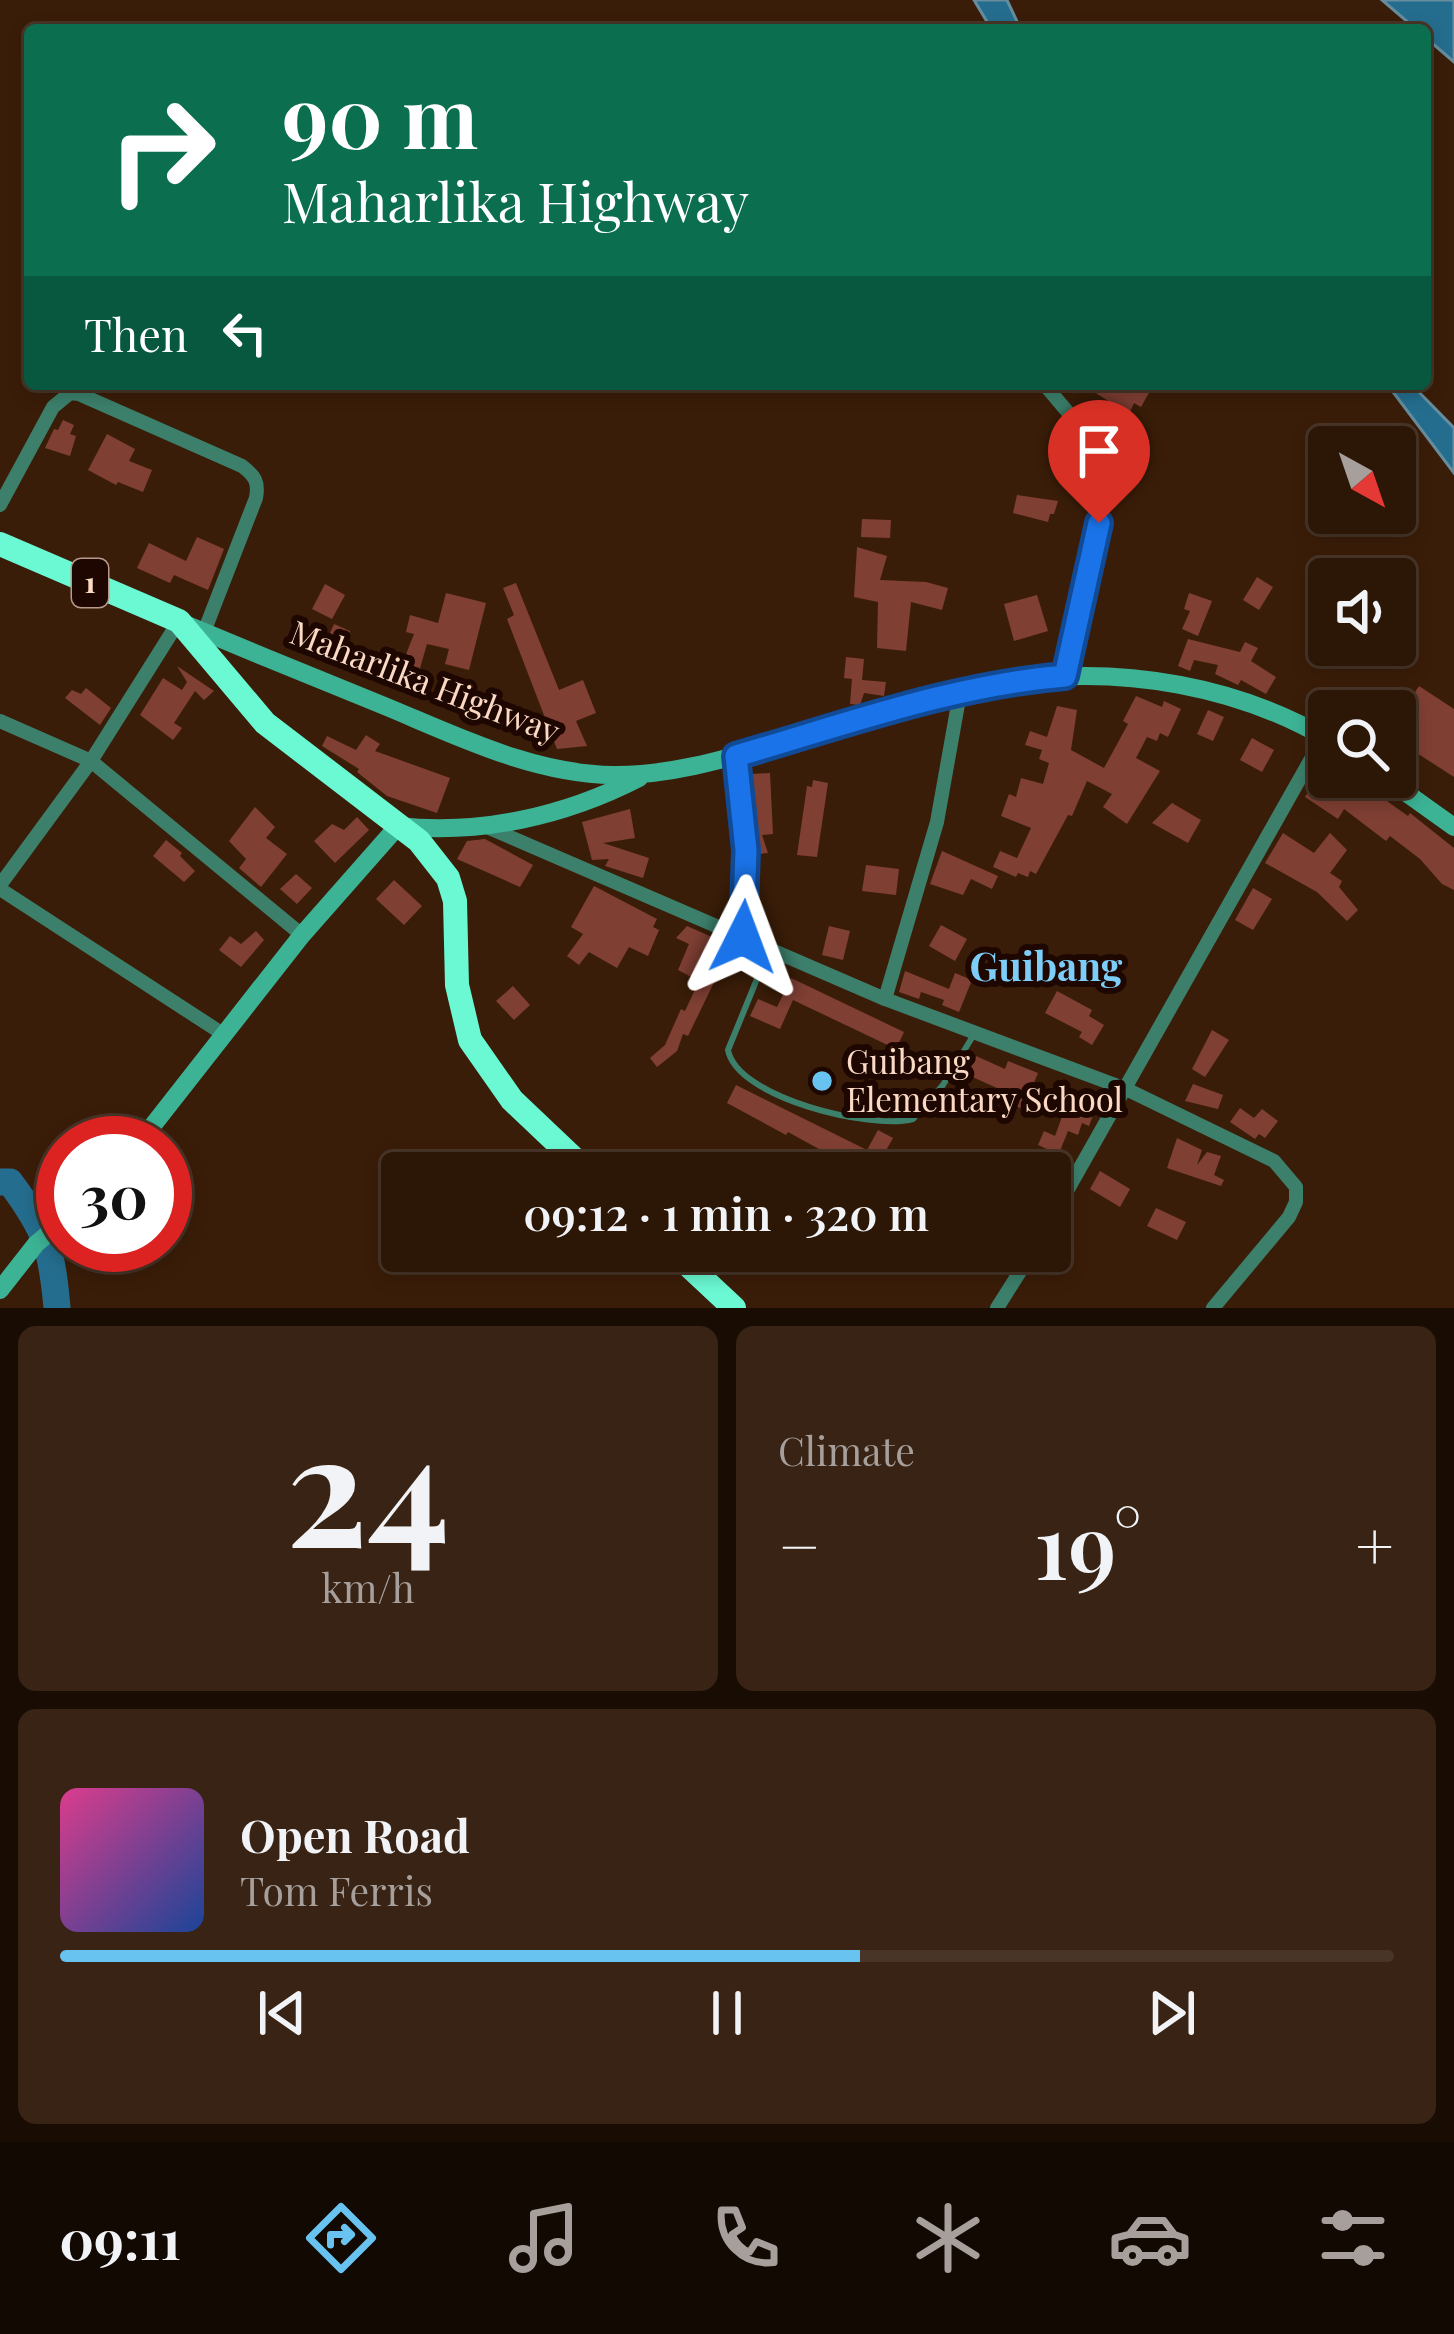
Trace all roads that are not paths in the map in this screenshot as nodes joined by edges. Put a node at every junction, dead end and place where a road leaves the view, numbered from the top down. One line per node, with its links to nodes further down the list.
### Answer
1 (1049, 390): 6 (street)
2 (0, 505): 5 (street)
3 (1, 548): 4 (highway, Maharlika Highway / 1)
4 (179, 621): 5 (main road, Maharlika Highway / 1); 11 (street); 15 (highway)
5 (204, 632): 13 (main road, Maharlika Highway / 1)
6 (1065, 676): 7 (main road, Maharlika Highway / 1); 9 (main road, Maharlika Highway / 1)
7 (960, 692): 10 (main road, Maharlika Highway / 1); 22 (street)
8 (0, 722): 11 (street)
9 (1308, 730)
10 (736, 756): 13 (main road, Maharlika Highway / 1); 20 (street)
11 (91, 761): 18 (street); 19 (street)
12 (1308, 770): 25 (street)
13 (649, 773): 16 (main road)
14 (1413, 798): 17 (main road)
15 (398, 826): 16 (main road); 19 (main road); 27 (highway)
16 (487, 827): 20 (street)
17 (1454, 827)
18 (0, 887): 23 (street)
19 (302, 935): 23 (main road)
20 (743, 937): 21 (street)
21 (770, 949): 22 (street); 24 (lane)
22 (885, 999): 24 (street)
23 (224, 1034): 26 (main road)
24 (975, 1034): 25 (street)
25 (1126, 1089): 28 (street); 35 (street)
26 (160, 1116)
27 (568, 1152)
28 (1071, 1185)
29 (36, 1244): 32 (main road)
30 (695, 1272): 33 (highway)
31 (1020, 1272): 34 (street)
32 (0, 1290)
33 (734, 1308)
34 (997, 1308)
35 (1213, 1308)

